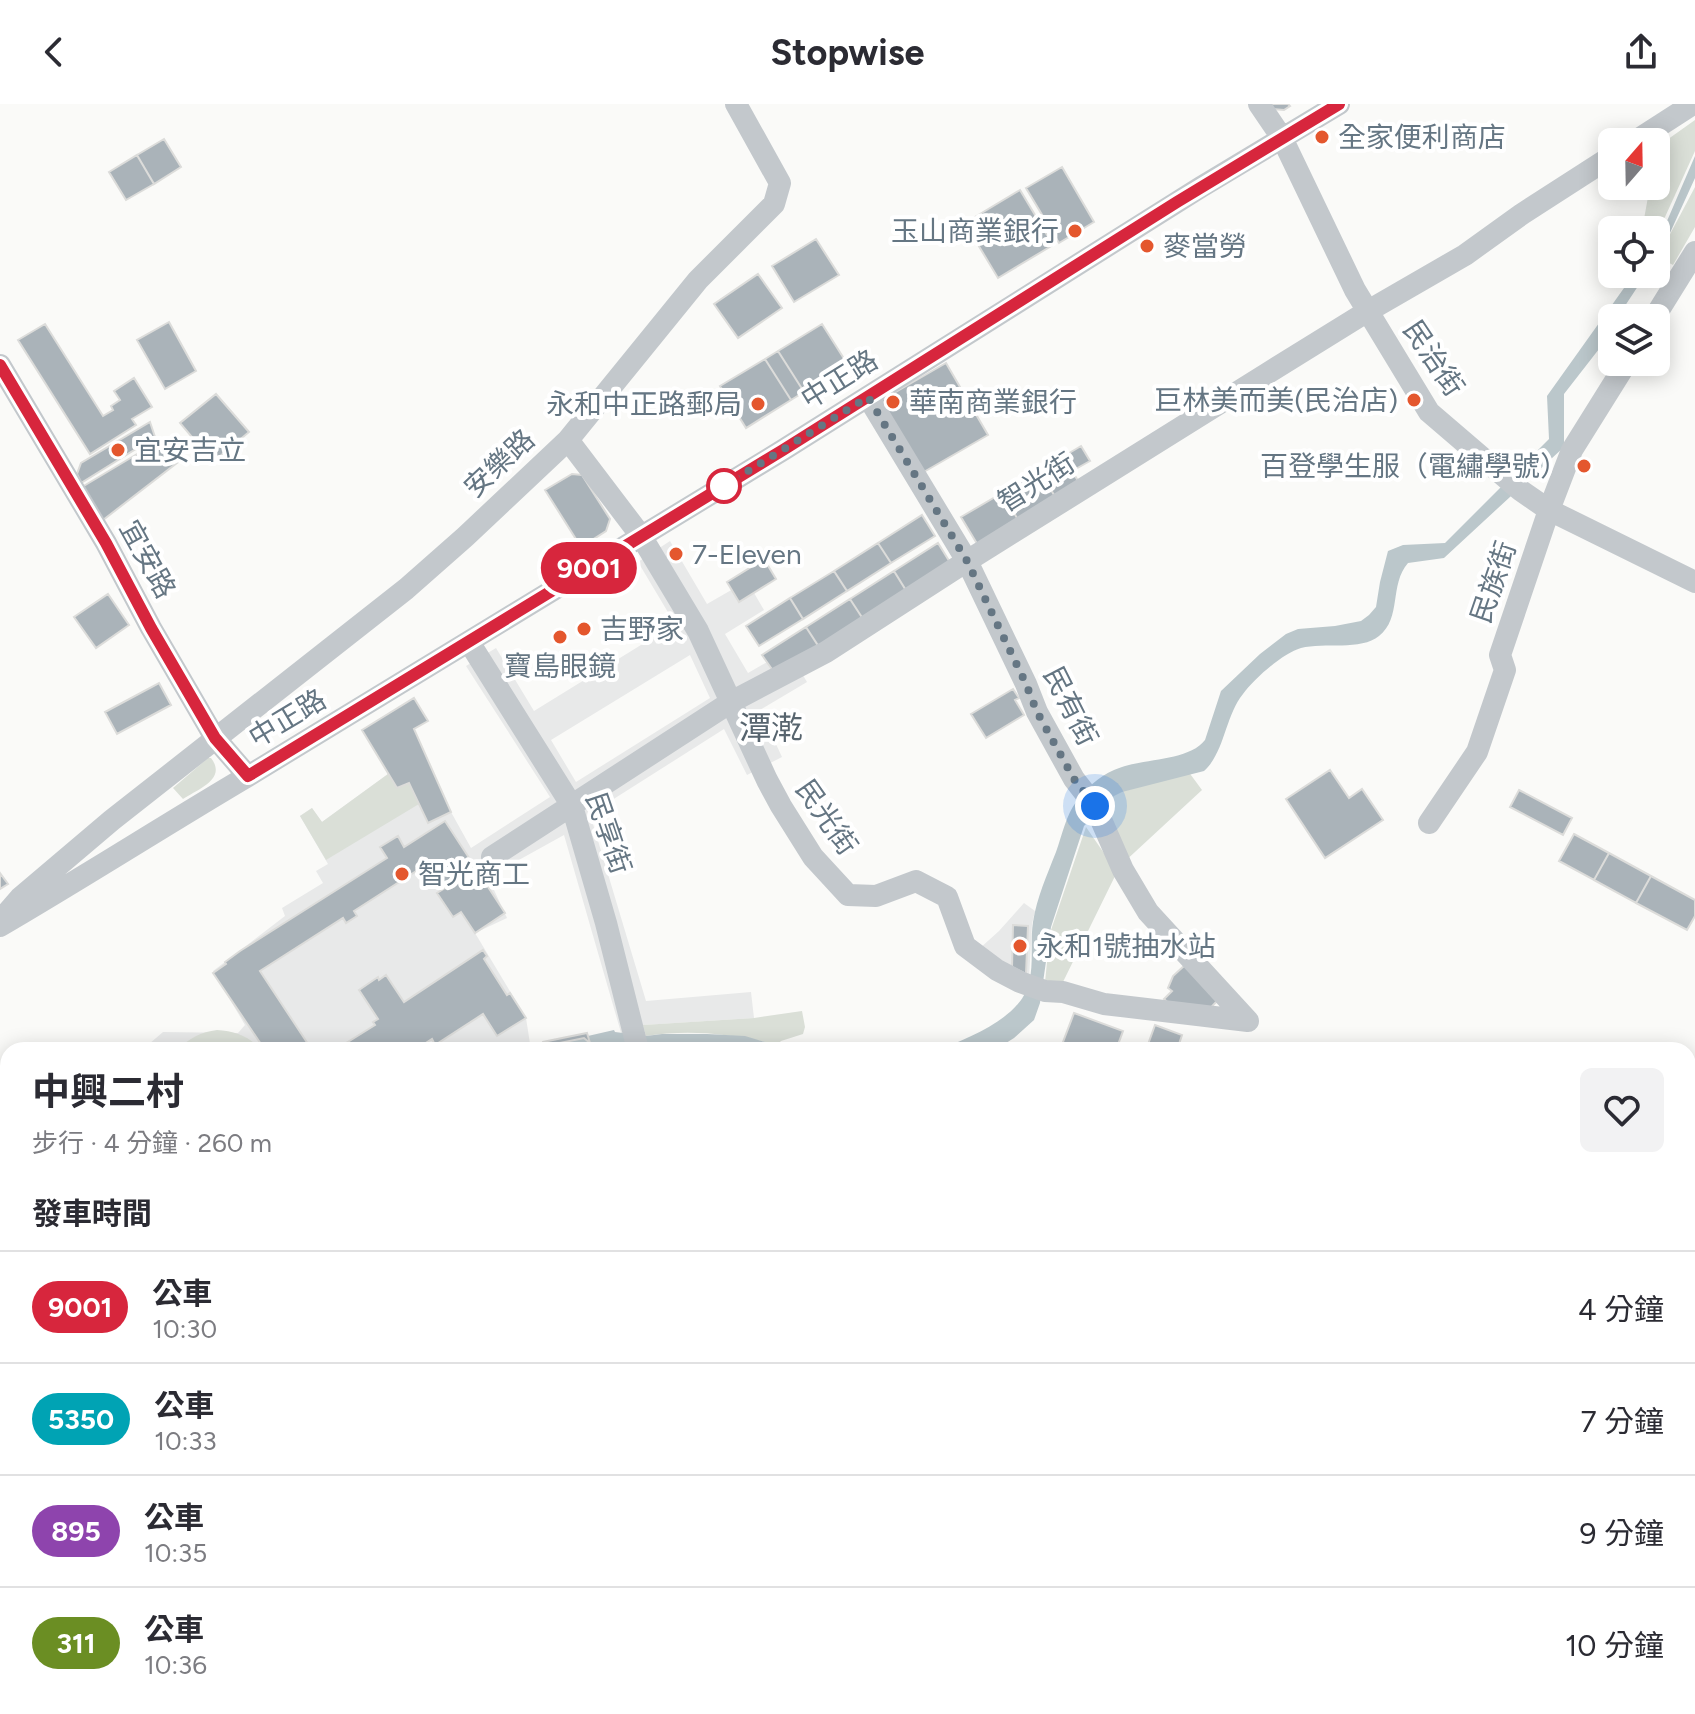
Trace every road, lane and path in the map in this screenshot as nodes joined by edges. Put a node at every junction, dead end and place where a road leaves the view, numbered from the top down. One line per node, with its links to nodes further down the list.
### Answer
1 (736, 104): 14 (street, 安樂路)
2 (1259, 104): 6 (street, 民治街)
3 (1339, 104): 6 (street, 中正路)
4 (1693, 104): 5 (street)
5 (1656, 128)
6 (1282, 138): 10 (street, 民治街); 13 (street, 中正路)
7 (1598, 165): 10 (street, 智光街)
8 (1695, 252): 9 (street)
9 (1663, 304)
10 (1368, 311): 15 (street, 民治街); 17 (street, 智光街)
11 (0, 365): 21 (street, 宜安路)
12 (1618, 376): 15 (street, 民族街)
13 (868, 397): 16 (street, 中正路); 17 (street, 民有街)
14 (568, 440): 16 (street, 民光街); 21 (street, 安樂路)
15 (1549, 510): 18 (street, 民治街); 24 (street, 民族街)
16 (641, 536): 19 (street, 中正路); 20 (street, 民光街)
17 (967, 561): 20 (street, 智光街); 27 (street, 民有街)
18 (1695, 582)
19 (469, 642): 22 (street, 中正路); 23 (street, 民享街)
20 (731, 702): 23 (street, 智光街); 27 (street, 民光街)
21 (215, 738): 22 (street, 宜安路); 26 (street, 安樂路)
22 (248, 776): 26 (street, 中正路)
23 (572, 806): 25 (street, 智光街); 28 (street, 民享街)
24 (1429, 823)
25 (492, 857)
26 (0, 923)
27 (1248, 1021)
28 (636, 1042)

